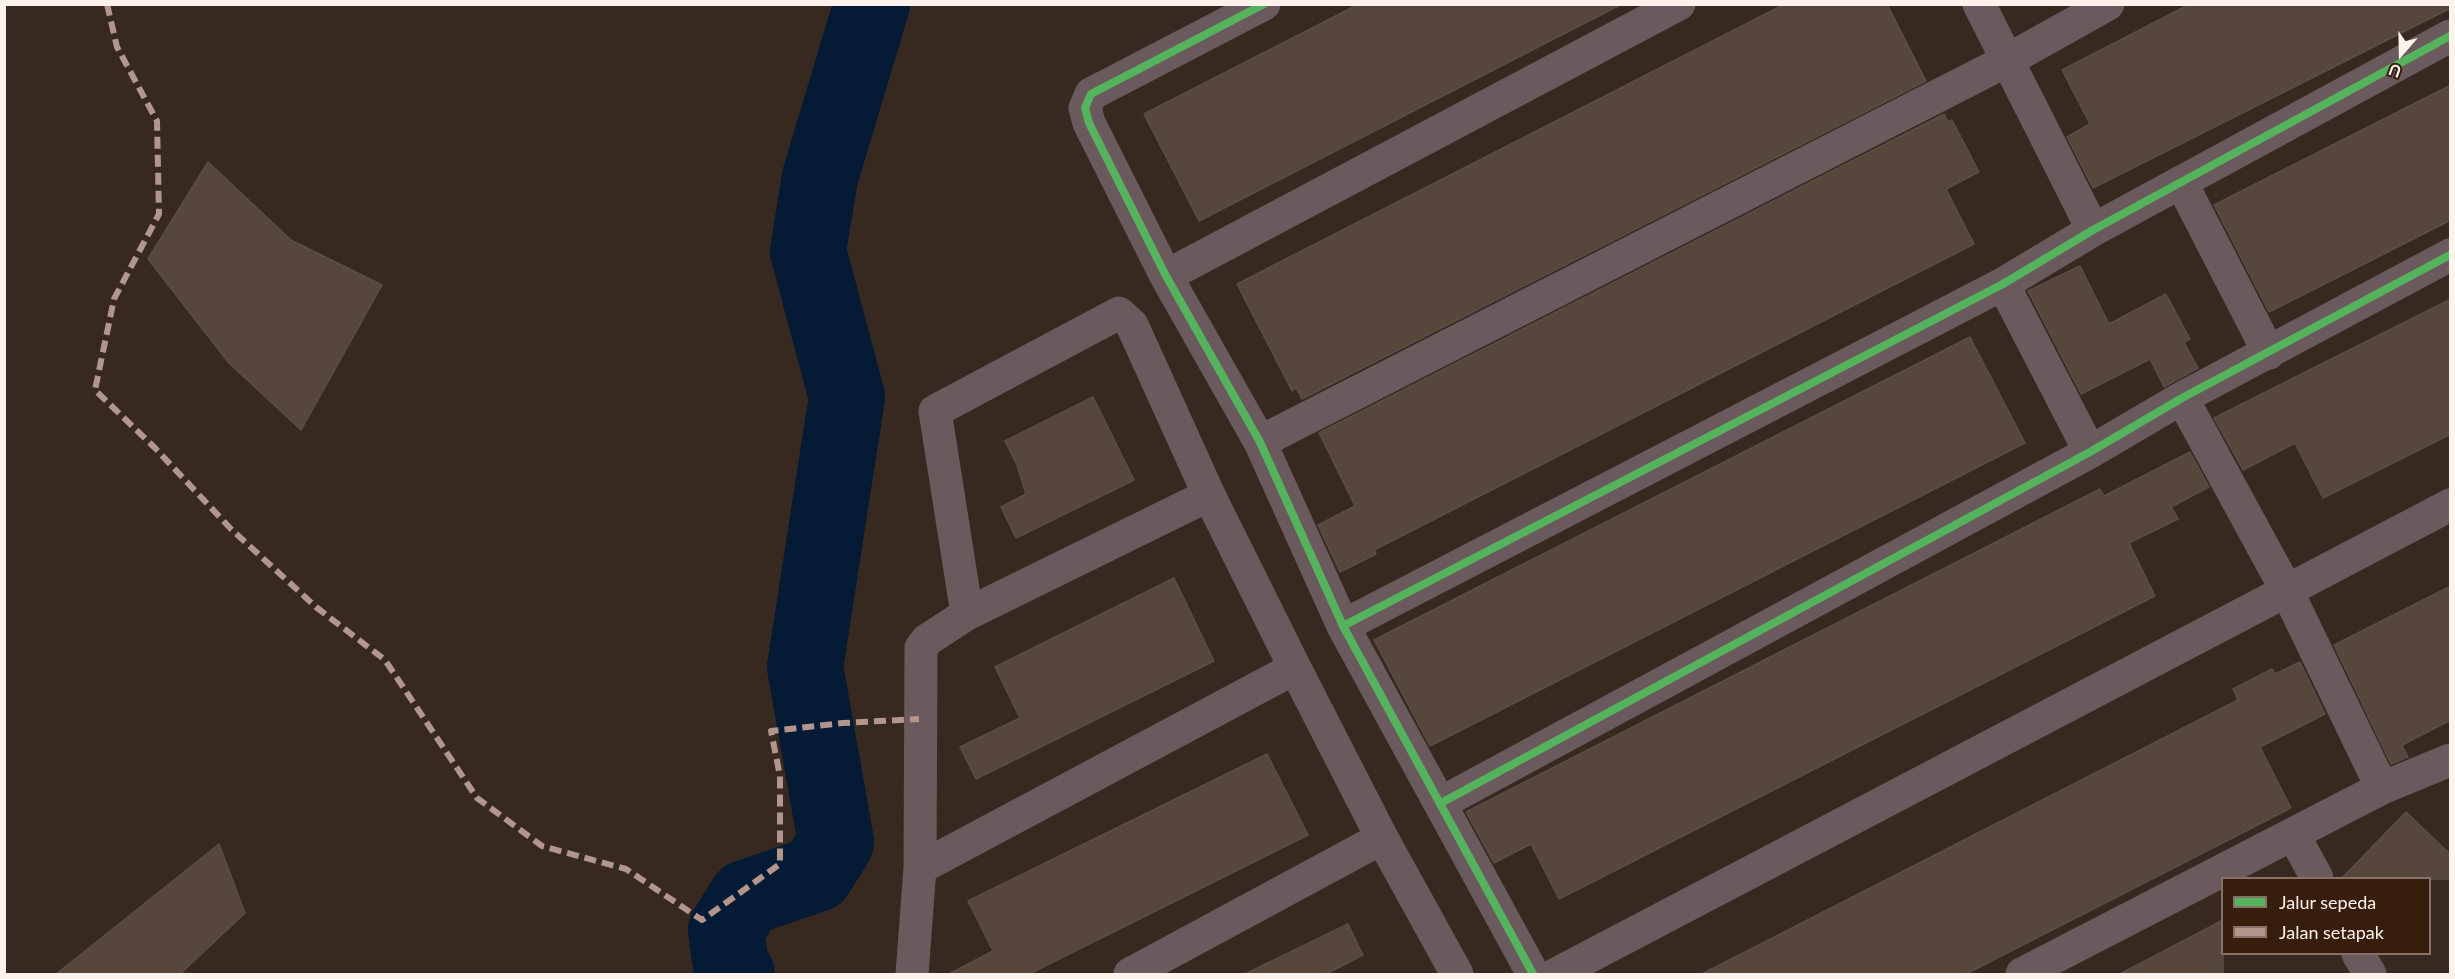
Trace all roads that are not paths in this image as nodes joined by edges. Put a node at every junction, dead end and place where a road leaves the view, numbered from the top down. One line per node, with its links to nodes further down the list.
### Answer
1 (1264, 4): 10 (street)
2 (1679, 4): 10 (street)
3 (1979, 4): 6 (street)
4 (2108, 4): 6 (street)
5 (2451, 36): 7 (street)
6 (2008, 60): 8 (street); 14 (street)
7 (2181, 182): 8 (street); 12 (street)
8 (2093, 230): 11 (street)
9 (2451, 255): 12 (street)
10 (1167, 276): 14 (street)
11 (2002, 284): 15 (street); 20 (street)
12 (2269, 354): 13 (street)
13 (2182, 398): 15 (street); 18 (street)
14 (1260, 442): 20 (street)
15 (2090, 452): 24 (street)
16 (1209, 495): 19 (street); 19 (street); 21 (street)
17 (2451, 505): 18 (street)
18 (2287, 591): 23 (street); 34 (street)
19 (967, 614): 27 (street)
20 (1343, 626): 24 (street)
21 (1295, 668): 26 (street); 27 (street)
22 (2451, 760): 23 (street)
23 (2382, 788): 25 (street)
24 (1441, 802): 33 (street)
25 (2293, 834): 28 (street); 35 (street)
26 (1382, 838): 31 (street); 32 (street)
27 (920, 868): 30 (street)
28 (2316, 877)
29 (2359, 955): 36 (street)
30 (912, 975)
31 (1130, 975)
32 (1457, 975)
33 (1533, 975)
34 (1556, 975)
35 (2022, 975)
36 (2370, 975)

